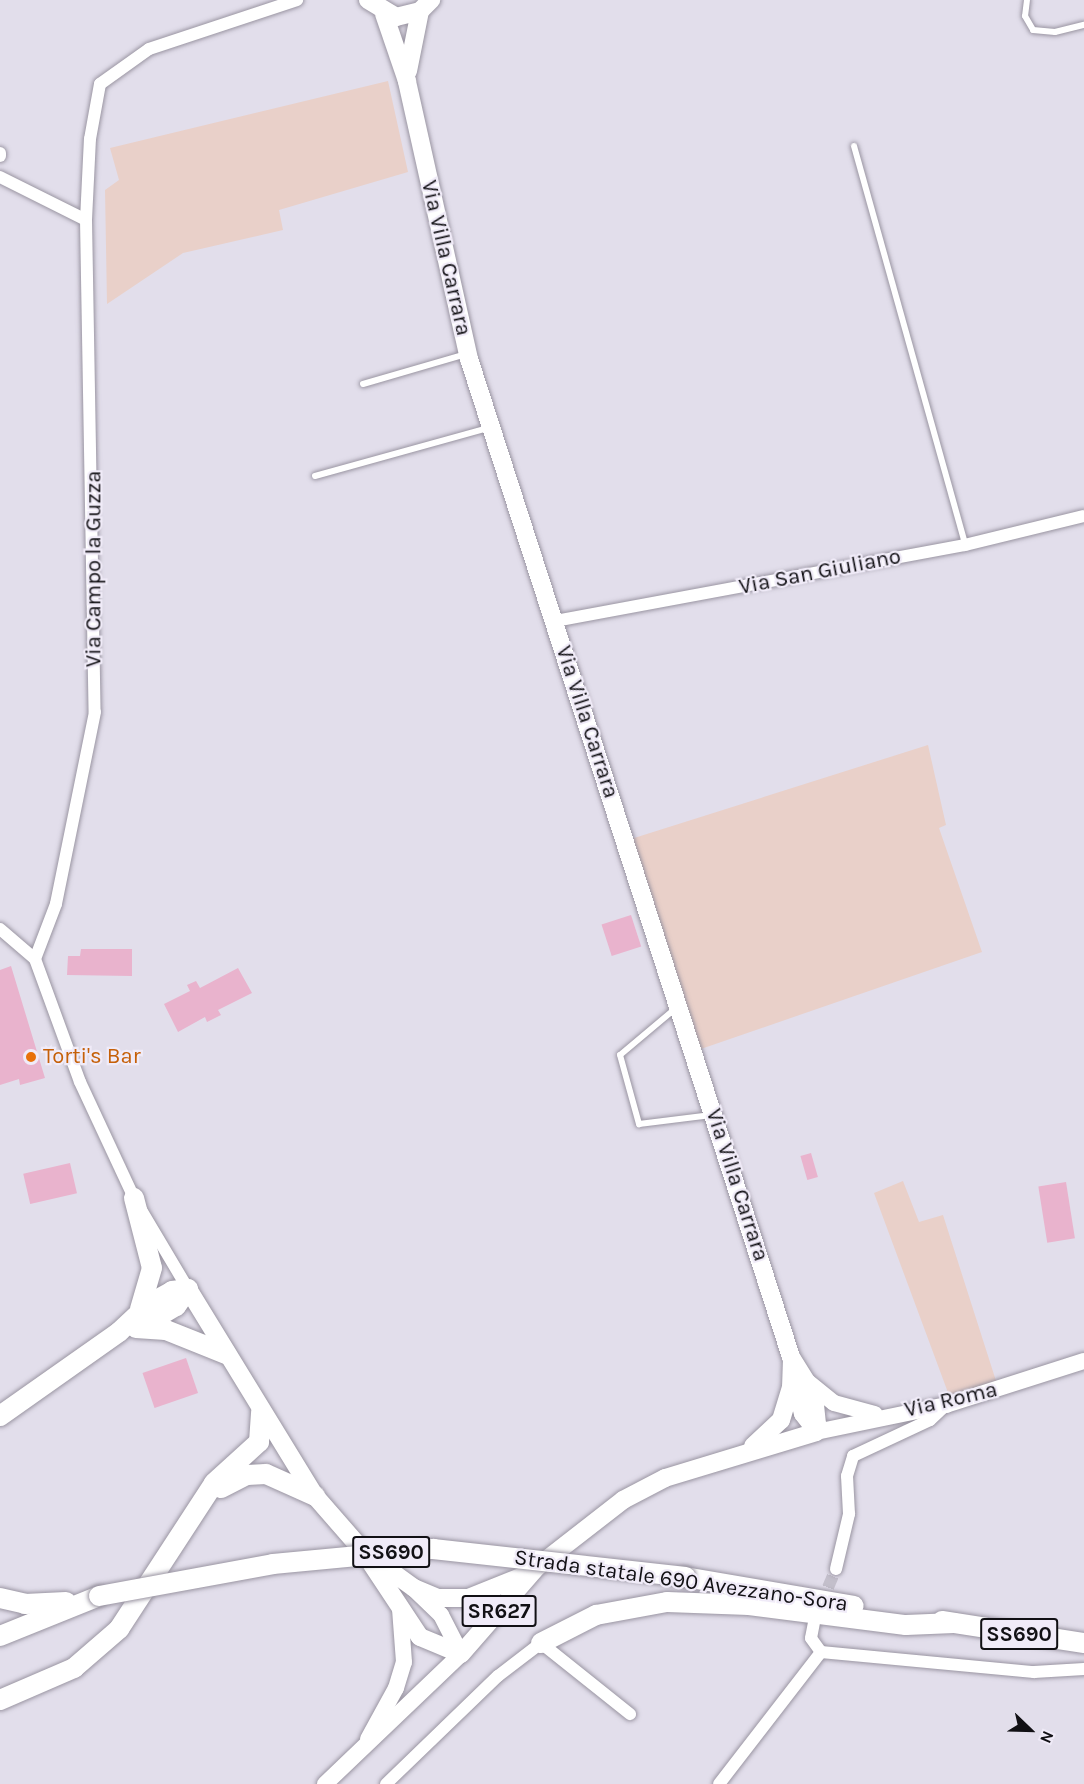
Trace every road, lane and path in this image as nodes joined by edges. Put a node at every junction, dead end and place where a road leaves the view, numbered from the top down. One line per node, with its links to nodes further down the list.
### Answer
1 (297, 0): 10 (street, Via Campo la Guzza)
2 (356, 0): 5 (street)
3 (1027, 0): 6 (lane)
4 (426, 5): 5 (main road, Via Villa Carrara); 7 (main road, Via Villa Carrara)
5 (375, 7): 7 (main road, Via Villa Carrara)
6 (1084, 25)
7 (407, 81): 11 (main road, Via Villa Carrara)
8 (854, 146): 16 (lane)
9 (0, 177): 10 (street)
10 (86, 220): 19 (street, Via Campo la Guzza)
11 (468, 353): 12 (lane); 13 (main road, Via Villa Carrara)
12 (363, 384)
13 (491, 427): 14 (lane); 17 (main road, Via Villa Carrara)
14 (315, 476)
15 (1084, 516): 16 (street, Via San Giuliano)
16 (966, 545): 17 (street, Via San Giuliano)
17 (555, 621): 20 (main road, Via Villa Carrara)
18 (0, 929): 19 (street)
19 (35, 959): 22 (street)
20 (679, 1005): 21 (main road, Via Villa Carrara); 21 (lane)
21 (714, 1114): 27 (main road, Via Villa Carrara)
22 (134, 1198): 23 (street); 24 (highway)
23 (188, 1289): 24 (highway); 25 (main road)
24 (139, 1320): 25 (highway); 32 (highway)
25 (226, 1354): 30 (main road)
26 (1084, 1361): 29 (main road, Via Roma)
27 (792, 1364): 28 (main road, Via Villa Carrara); 33 (main road); 34 (main road)
28 (808, 1382): 31 (main road); 33 (main road, Via Villa Carrara)
29 (946, 1405): 31 (main road, Via Roma); 39 (street)
30 (261, 1412): 35 (main road); 36 (highway)
31 (888, 1414): 33 (main road, Via Roma)
32 (0, 1416)
33 (816, 1432): 34 (main road)
34 (745, 1452): 38 (main road, SR627)
35 (315, 1496): 36 (highway); 37 (main road)
36 (199, 1509): 52 (highway)
37 (363, 1551): 40 (main road); 43 (main road)
38 (537, 1567): 40 (main road); 50 (main road, SR627)
39 (836, 1569)
40 (414, 1588): 50 (main road)
41 (0, 1598): 42 (highway)
42 (91, 1598): 45 (highway, Strada statale 690 Avezzano-Sora / SS690, bridge); 46 (highway, Strada statale 690 Avezzano-Sora / SS690)
43 (399, 1606): 50 (main road); 54 (main road)
44 (815, 1618): 49 (street)
45 (954, 1623): 47 (highway); 48 (highway, Strada statale 690 Avezzano-Sora / SS690)
46 (0, 1636)
47 (541, 1643): 53 (street); 56 (street)
48 (1084, 1643)
49 (821, 1652): 51 (street); 57 (street)
50 (461, 1654): 54 (main road, SR627)
51 (1084, 1669)
52 (0, 1700)
53 (630, 1714)
54 (358, 1755): 55 (main road, SR627)
55 (325, 1784)
56 (386, 1784)
57 (719, 1784)

